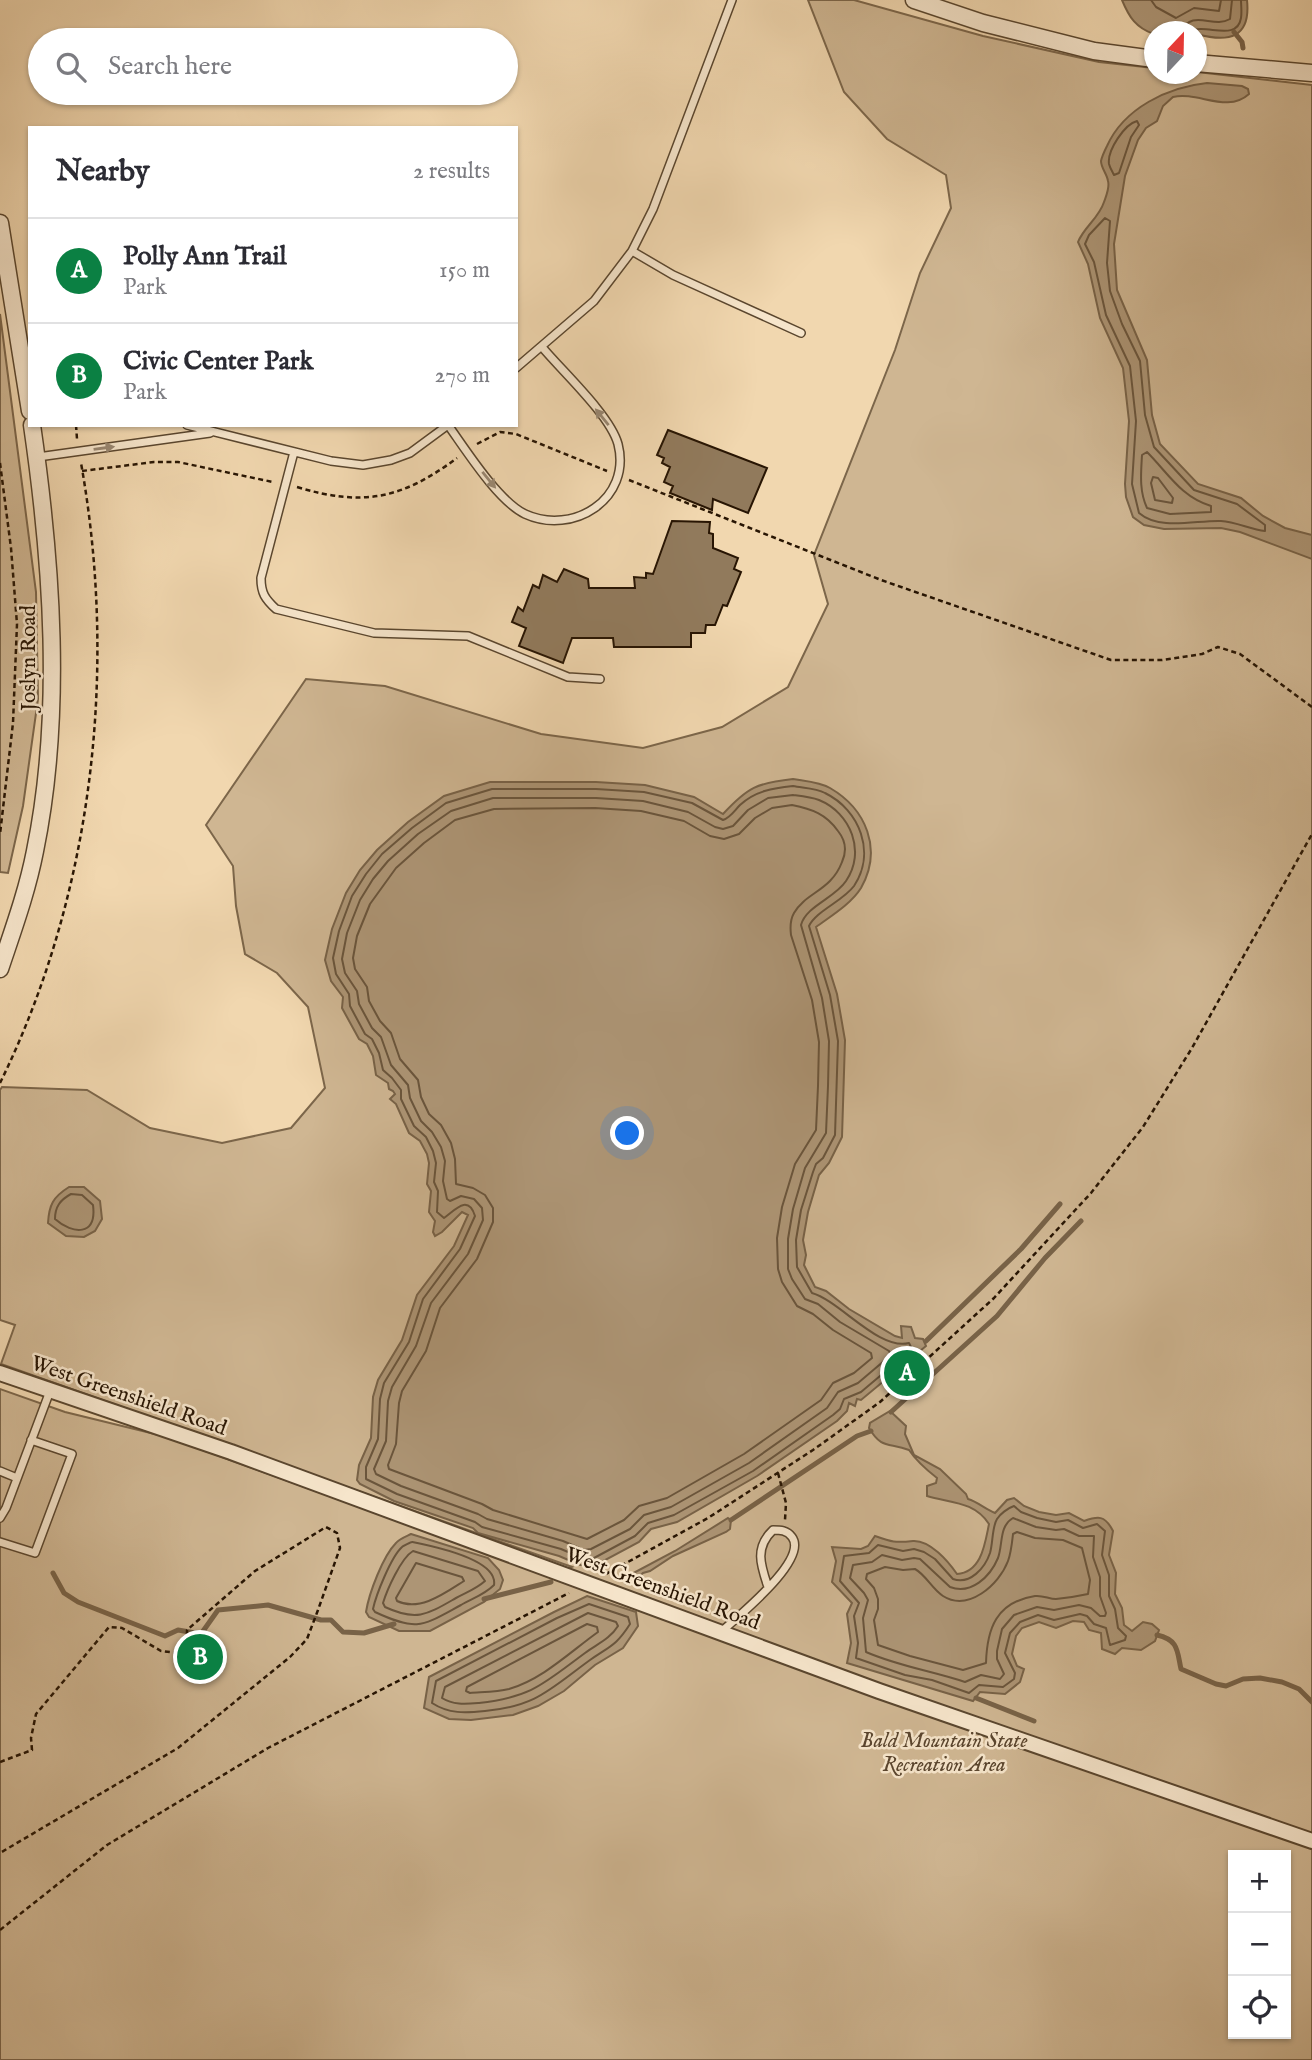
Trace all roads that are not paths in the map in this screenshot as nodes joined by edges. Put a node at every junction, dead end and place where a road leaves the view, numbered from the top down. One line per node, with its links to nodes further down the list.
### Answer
1 (732, 0): 7 (lane)
2 (915, 0): 3 (street)
3 (1144, 58)
4 (1207, 64): 5 (street)
5 (1312, 73)
6 (0, 223): 11 (street)
7 (632, 251): 8 (lane); 9 (lane)
8 (801, 333)
9 (542, 347): 10 (lane); 15 (lane, one-way to 9)
10 (518, 366)
11 (28, 398)
12 (32, 427): 18 (street, Joslyn Road)
13 (194, 427): 16 (lane)
14 (445, 427): 17 (lane)
15 (450, 427)
16 (214, 433): 17 (lane); 18 (lane, one-way to 16)
17 (294, 452): 19 (lane)
18 (37, 457): 20 (street, Joslyn Road)
19 (600, 678)
20 (0, 969)
21 (0, 1373): 22 (street, West Greenshield Road)
22 (50, 1391): 23 (lane); 29 (street, West Greenshield Road)
23 (31, 1440): 25 (lane); 27 (lane)
24 (0, 1472): 25 (lane)
25 (17, 1478): 26 (lane)
26 (0, 1518)
27 (0, 1542)
28 (768, 1587): 28 (lane); 29 (lane)
29 (721, 1632): 30 (street, West Greenshield Road)
30 (1312, 1841)

